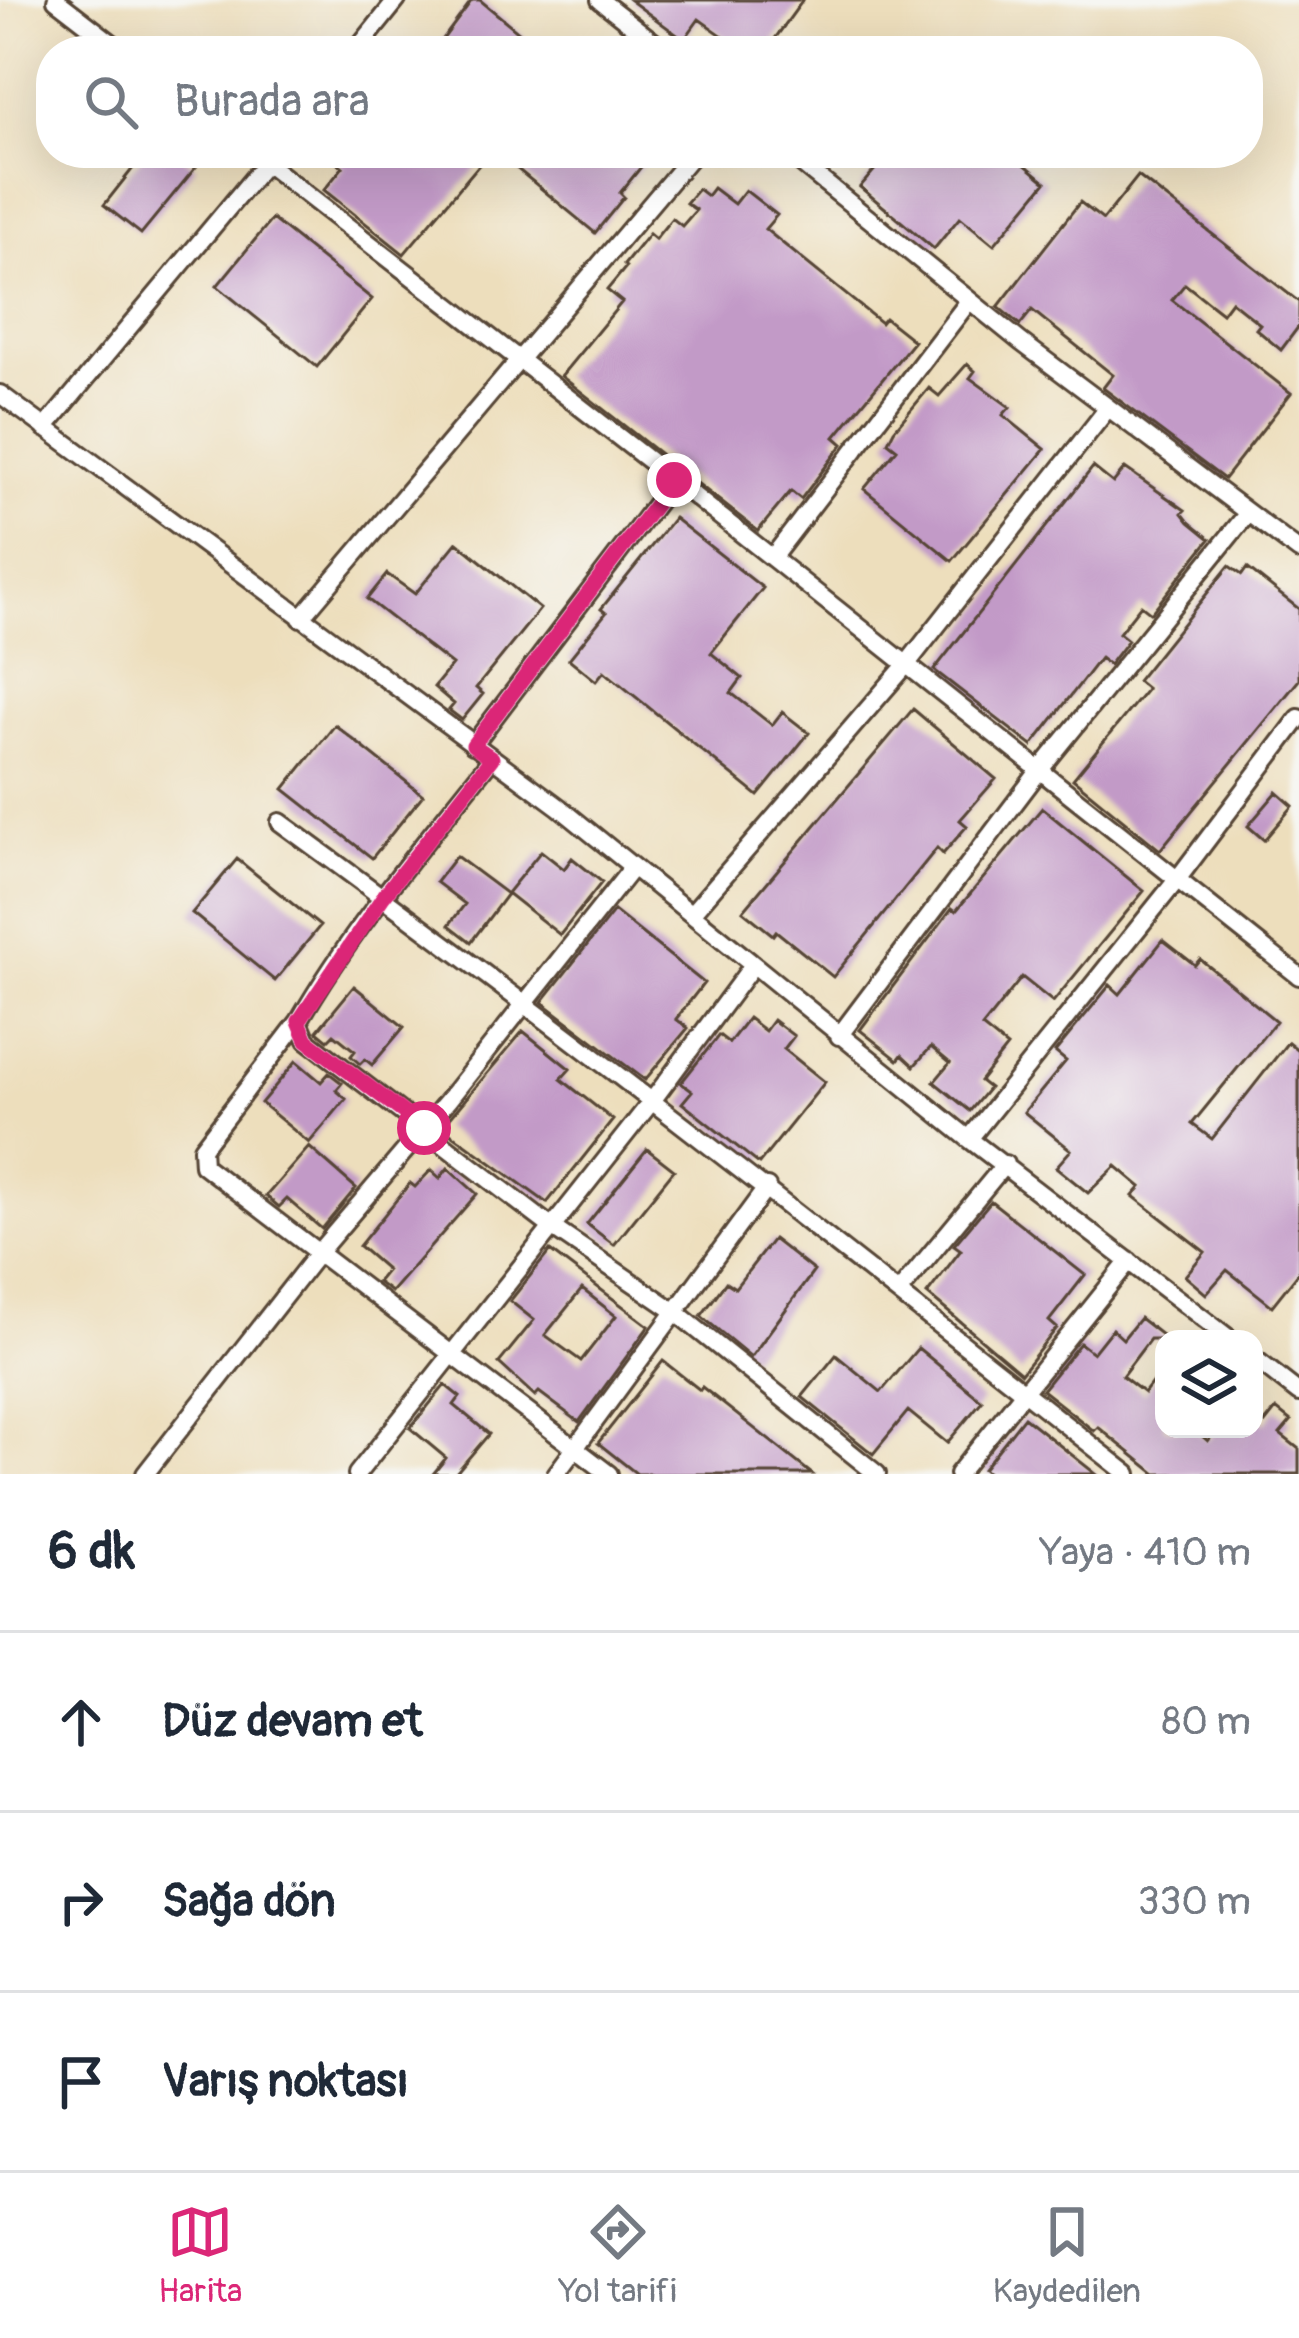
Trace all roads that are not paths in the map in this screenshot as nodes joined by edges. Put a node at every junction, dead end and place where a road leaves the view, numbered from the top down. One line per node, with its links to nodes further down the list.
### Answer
1 (56, 0): 4 (street)
2 (397, 0): 5 (street)
3 (601, 0): 6 (street)
4 (103, 36)
5 (368, 36)
6 (646, 36)
7 (254, 168): 15 (street)
8 (279, 168): 12 (street)
9 (681, 168): 12 (street)
10 (806, 168): 11 (street)
11 (969, 301): 14 (street); 19 (street)
12 (520, 360): 16 (street); 20 (street)
13 (0, 394): 15 (street)
14 (1108, 408): 17 (street); 21 (street)
15 (44, 428): 20 (street)
16 (674, 480): 19 (street); 23 (street)
17 (1248, 513): 18 (street); 25 (street)
18 (1299, 551)
19 (772, 558): 21 (street)
20 (301, 618): 23 (street)
21 (906, 665): 25 (street); 30 (street)
22 (1299, 718): 28 (street)
23 (473, 745): 24 (street)
24 (492, 758): 27 (street); 29 (street)
25 (1039, 771): 28 (street); 35 (street)
26 (280, 822): 29 (street)
27 (634, 867): 30 (street); 33 (street)
28 (1176, 880): 32 (street); 38 (street)
29 (383, 897): 33 (street); 34 (street)
30 (691, 914): 31 (street)
31 (753, 965): 35 (street); 36 (street)
32 (1299, 976)
33 (524, 1004): 36 (street); 37 (street)
34 (299, 1021): 37 (street); 42 (street)
35 (839, 1036): 38 (street)
36 (652, 1101): 40 (street); 41 (street)
37 (424, 1128): 41 (street); 42 (street)
38 (969, 1139): 39 (street)
39 (1005, 1164): 43 (street); 44 (street)
40 (767, 1187): 44 (street); 45 (street)
41 (550, 1226): 45 (street); 47 (street)
42 (318, 1252): 47 (street); 52 (street)
43 (1129, 1261): 46 (street); 49 (street)
44 (899, 1292): 49 (street)
45 (673, 1310): 51 (street); 56 (street)
46 (1218, 1330)
47 (451, 1354): 51 (street); 53 (street)
48 (1263, 1365): 50 (street)
49 (1025, 1393): 57 (street); 58 (street)
50 (1299, 1393)
51 (577, 1450): 54 (street); 55 (street)
52 (146, 1474)
53 (357, 1474)
54 (556, 1474)
55 (609, 1474)
56 (877, 1474)
57 (958, 1474)
58 (1127, 1474)

